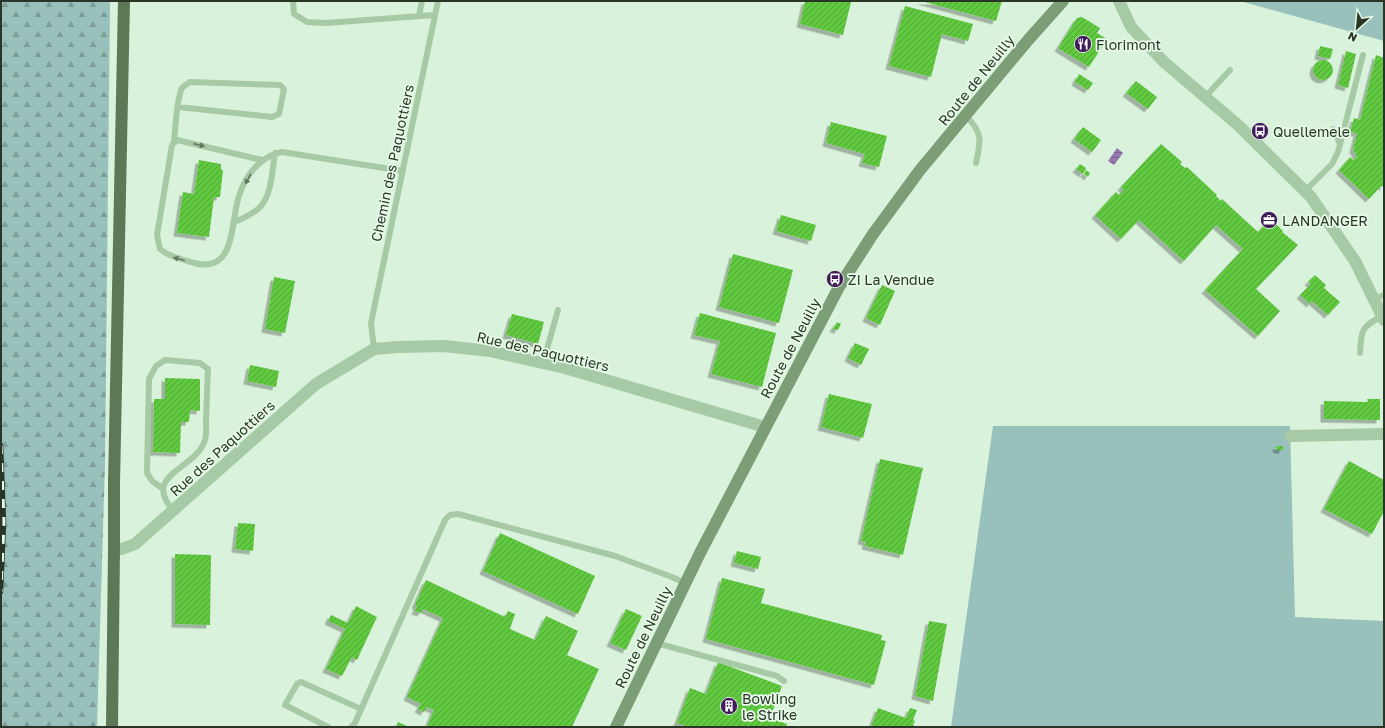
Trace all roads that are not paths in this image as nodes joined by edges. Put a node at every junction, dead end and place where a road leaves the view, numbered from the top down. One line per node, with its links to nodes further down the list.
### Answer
1 (293, 1): 9 (lane)
2 (422, 1): 9 (lane)
3 (438, 1): 8 (lane, Chemin des Paquottiers)
4 (1052, 1): 10 (main road)
5 (1063, 1): 10 (main road, Route de Neuilly)
6 (1119, 1): 13 (street)
7 (125, 4): 36 (main road)
8 (434, 15): 9 (lane); 22 (lane, Chemin des Paquottiers)
9 (419, 16)
10 (1029, 39): 15 (main road, Route de Neuilly)
11 (1363, 55): 18 (lane)
12 (1230, 70): 13 (lane)
13 (1205, 97): 23 (street)
14 (178, 107): 14 (lane); 17 (lane)
15 (966, 116): 21 (lane); 31 (main road, Route de Neuilly)
16 (1333, 129): 18 (lane)
17 (174, 142): 20 (lane, one-way to 20); 24 (lane, one-way to 17)
18 (1340, 144): 23 (lane)
19 (275, 153): 20 (lane); 22 (lane); 24 (lane)
20 (262, 160): 24 (lane, one-way to 24)
21 (976, 163)
22 (403, 171): 28 (lane, Chemin des Paquottiers)
23 (1305, 191): 25 (street)
24 (233, 223)
25 (1379, 297): 27 (street)
26 (558, 310): 30 (lane)
27 (1383, 318): 29 (lane)
28 (374, 349): 30 (street, Rue des Paquottiers); 35 (street, Rue des Paquottiers)
29 (1360, 353)
30 (543, 363): 31 (street, Rue des Paquottiers)
31 (765, 427): 37 (main road, Route de Neuilly)
32 (1384, 434): 33 (street)
33 (1290, 436)
34 (162, 488): 34 (lane); 35 (lane)
35 (174, 511): 36 (street, Rue des Paquottiers)
36 (114, 549): 41 (main road)
37 (685, 583): 38 (main road, Route de Neuilly); 40 (lane)
38 (656, 643): 39 (lane); 44 (main road, Route de Neuilly)
39 (784, 681)
40 (361, 709): 42 (lane); 43 (lane)
41 (112, 727)
42 (328, 727)
43 (351, 727)
44 (616, 727)

